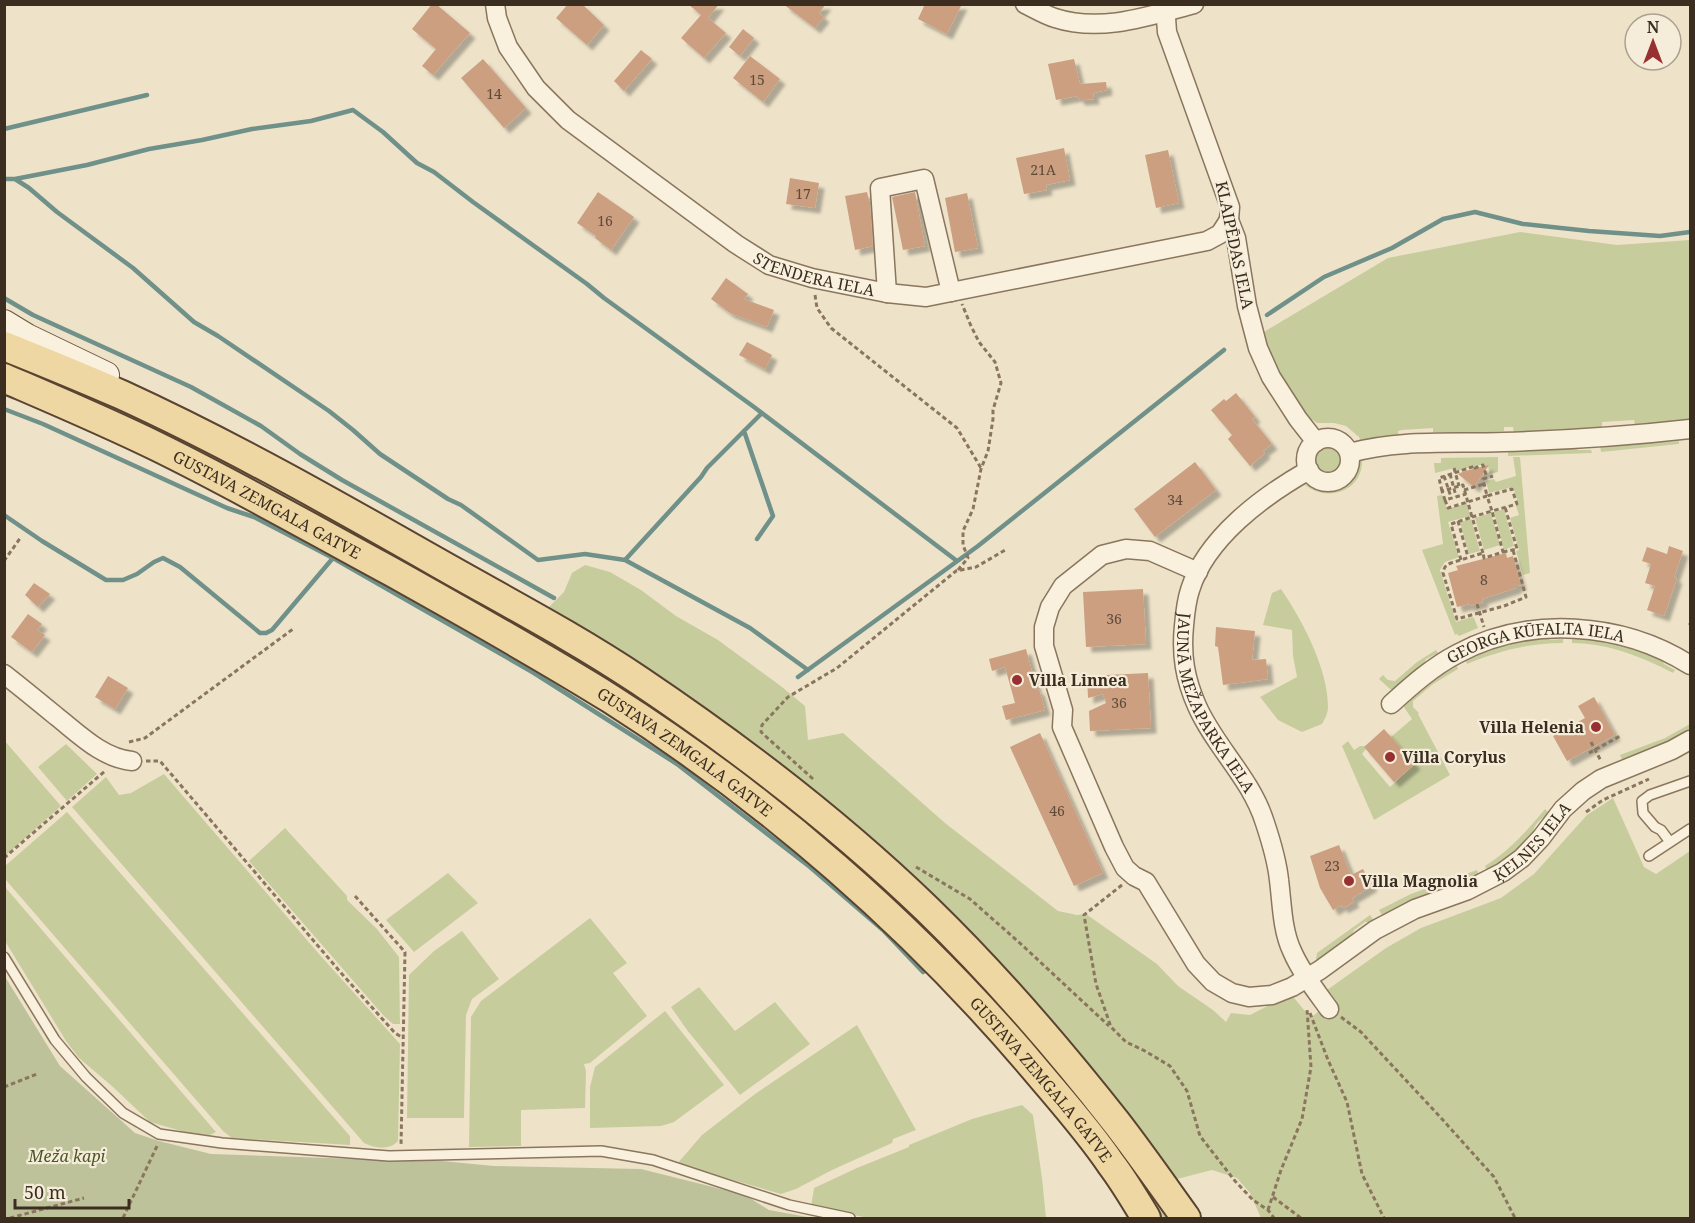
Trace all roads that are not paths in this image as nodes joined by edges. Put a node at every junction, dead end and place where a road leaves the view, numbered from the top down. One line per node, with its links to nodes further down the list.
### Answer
1 (495, 4): 7 (street, STENDERA IELA)
2 (1025, 4): 4 (street)
3 (1194, 4): 4 (street)
4 (1165, 8): 5 (street, KLAIPĒDAS IELA)
5 (1229, 220): 6 (street, STENDERA IELA); 14 (street, KLAIPĒDAS IELA)
6 (951, 292): 7 (street, STENDERA IELA); 7 (street)
7 (888, 293)
8 (4, 323): 15 (street, GUSTAVA ZEMGALA GATVE)
9 (4, 346): 15 (main road, GUSTAVA ZEMGALA GATVE)
10 (4, 378): 12 (main road, GUSTAVA ZEMGALA GATVE)
11 (4, 392): 12 (street, GUSTAVA ZEMGALA GATVE)
12 (112, 426): 32 (main road, GUSTAVA ZEMGALA GATVE)
13 (1690, 429): 16 (street)
14 (1316, 442): 16 (street); 17 (street)
15 (234, 450): 33 (main road, GUSTAVA ZEMGALA GATVE)
16 (1350, 453): 17 (street)
17 (1309, 470): 18 (street, JAUNĀ MEŽAPARKA IELA)
18 (1198, 572): 29 (street, JAUNĀ MEŽAPARKA IELA); 29 (street, ĶELNES IELA)
19 (1685, 657): 21 (street, GEORGA KŪFALTA IELA)
20 (4, 674): 23 (street)
21 (1391, 704)
22 (1690, 740): 29 (street, ĶELNES IELA)
23 (126, 760)
24 (1690, 782): 26 (lane)
25 (1690, 829): 26 (lane)
26 (1670, 842): 27 (lane)
27 (1648, 856)
28 (4, 957): 31 (lane)
29 (1307, 978): 30 (street, JAUNĀ MEŽAPARKA IELA)
30 (1329, 1009)
31 (850, 1218)
32 (1146, 1218)
33 (1186, 1218)

